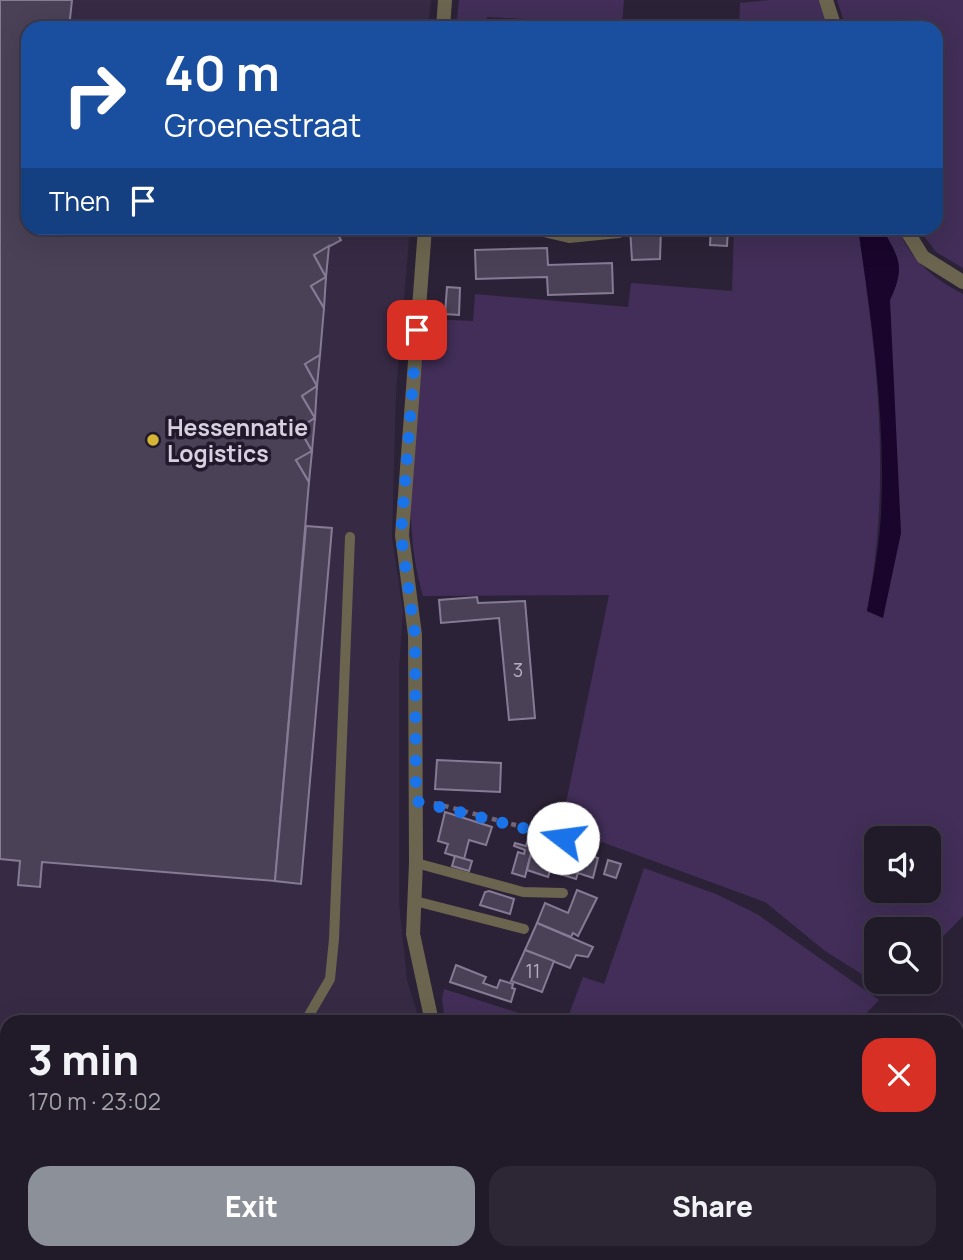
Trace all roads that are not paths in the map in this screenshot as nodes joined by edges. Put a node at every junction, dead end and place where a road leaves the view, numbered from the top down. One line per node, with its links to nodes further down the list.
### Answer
1 (445, 0): 3 (street)
2 (826, 0): 4 (street)
3 (444, 21)
4 (833, 21)
5 (424, 235): 11 (street)
6 (556, 235): 7 (lane)
7 (599, 235)
8 (909, 235): 9 (street)
9 (963, 282)
10 (350, 537): 15 (lane)
11 (416, 863): 12 (lane); 13 (street)
12 (563, 893)
13 (415, 901): 14 (lane); 16 (street)
14 (524, 929)
15 (309, 1015)
16 (430, 1015)

